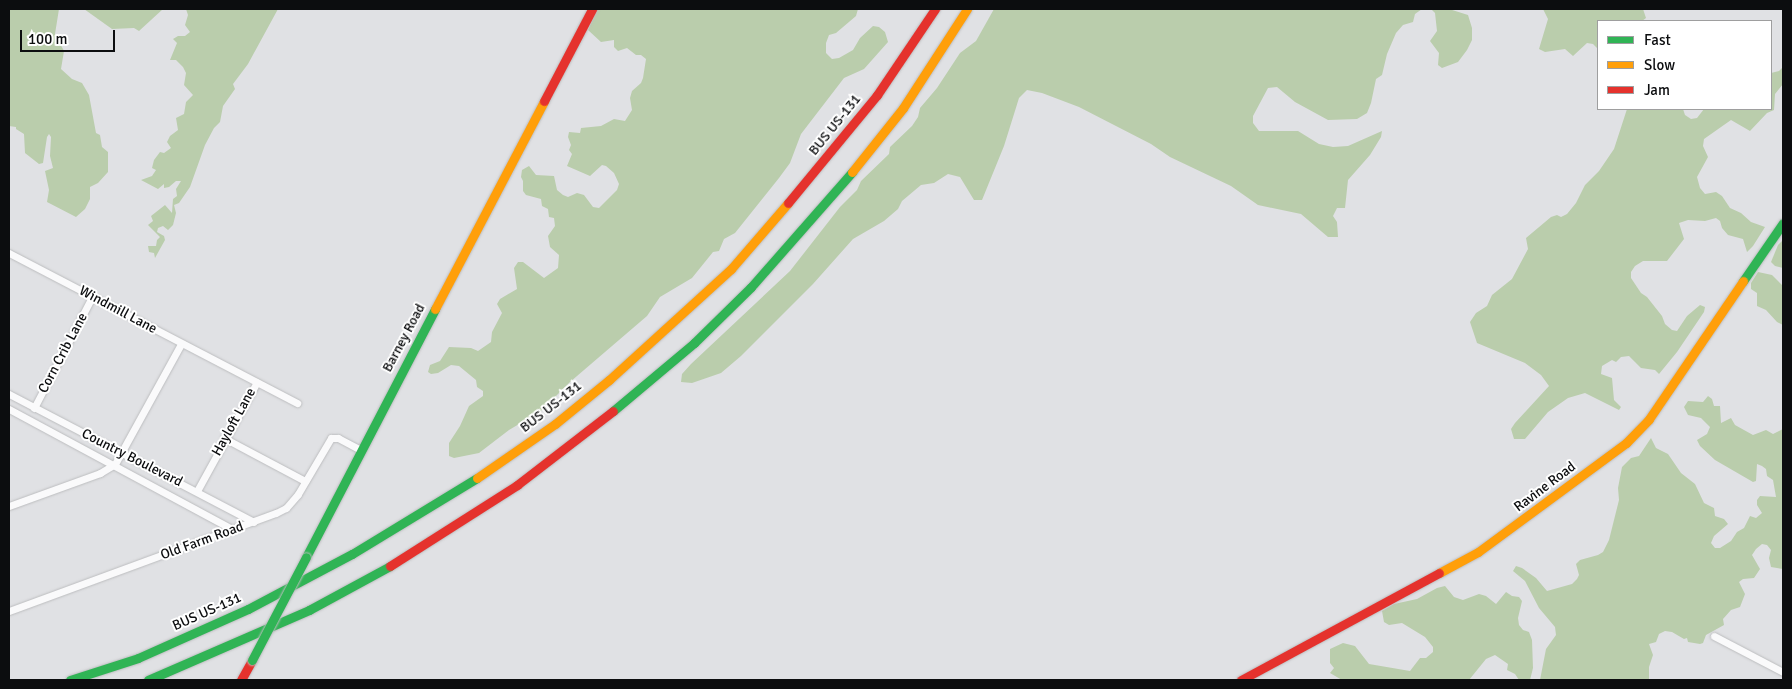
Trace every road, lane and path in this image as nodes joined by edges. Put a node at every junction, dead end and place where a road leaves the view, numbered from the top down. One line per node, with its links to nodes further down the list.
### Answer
1 (592, 9): 17 (main road, Barney Road)
2 (935, 9): 28 (main road, BUS US-131)
3 (966, 9): 29 (main road)
4 (1783, 223): 31 (main road, Ravine Road)
5 (9, 253): 6 (street, Windmill Lane)
6 (92, 298): 7 (street, Windmill Lane); 14 (street, Corn Crib Lane)
7 (181, 344): 8 (street, Windmill Lane); 18 (street)
8 (227, 367): 9 (street, Hayloft Lane)
9 (256, 382): 13 (street); 16 (street, Hayloft Lane)
10 (9, 394): 11 (street, Country Boulevard)
11 (17, 398): 12 (street); 14 (street, Country Boulevard)
12 (9, 401)
13 (297, 404)
14 (34, 408): 18 (street, Country Boulevard)
15 (9, 409): 19 (street, Country Boulevard)
16 (224, 438): 20 (street); 21 (street, Hayloft Lane)
17 (361, 450): 20 (street, Old Farm Road); 30 (main road, Barney Road, bridge)
18 (122, 452): 19 (street); 21 (street, Country Boulevard)
19 (115, 464): 22 (street); 24 (street, Country Boulevard)
20 (305, 481): 23 (street, Old Farm Road)
21 (197, 491): 23 (street, Country Boulevard)
22 (9, 506)
23 (254, 522): 24 (street, Old Farm Road)
24 (234, 530): 25 (street, Old Farm Road)
25 (9, 611)
26 (1714, 636): 27 (street)
27 (1783, 672)
28 (70, 680)
29 (148, 680)
30 (241, 680)
31 (1241, 680)

